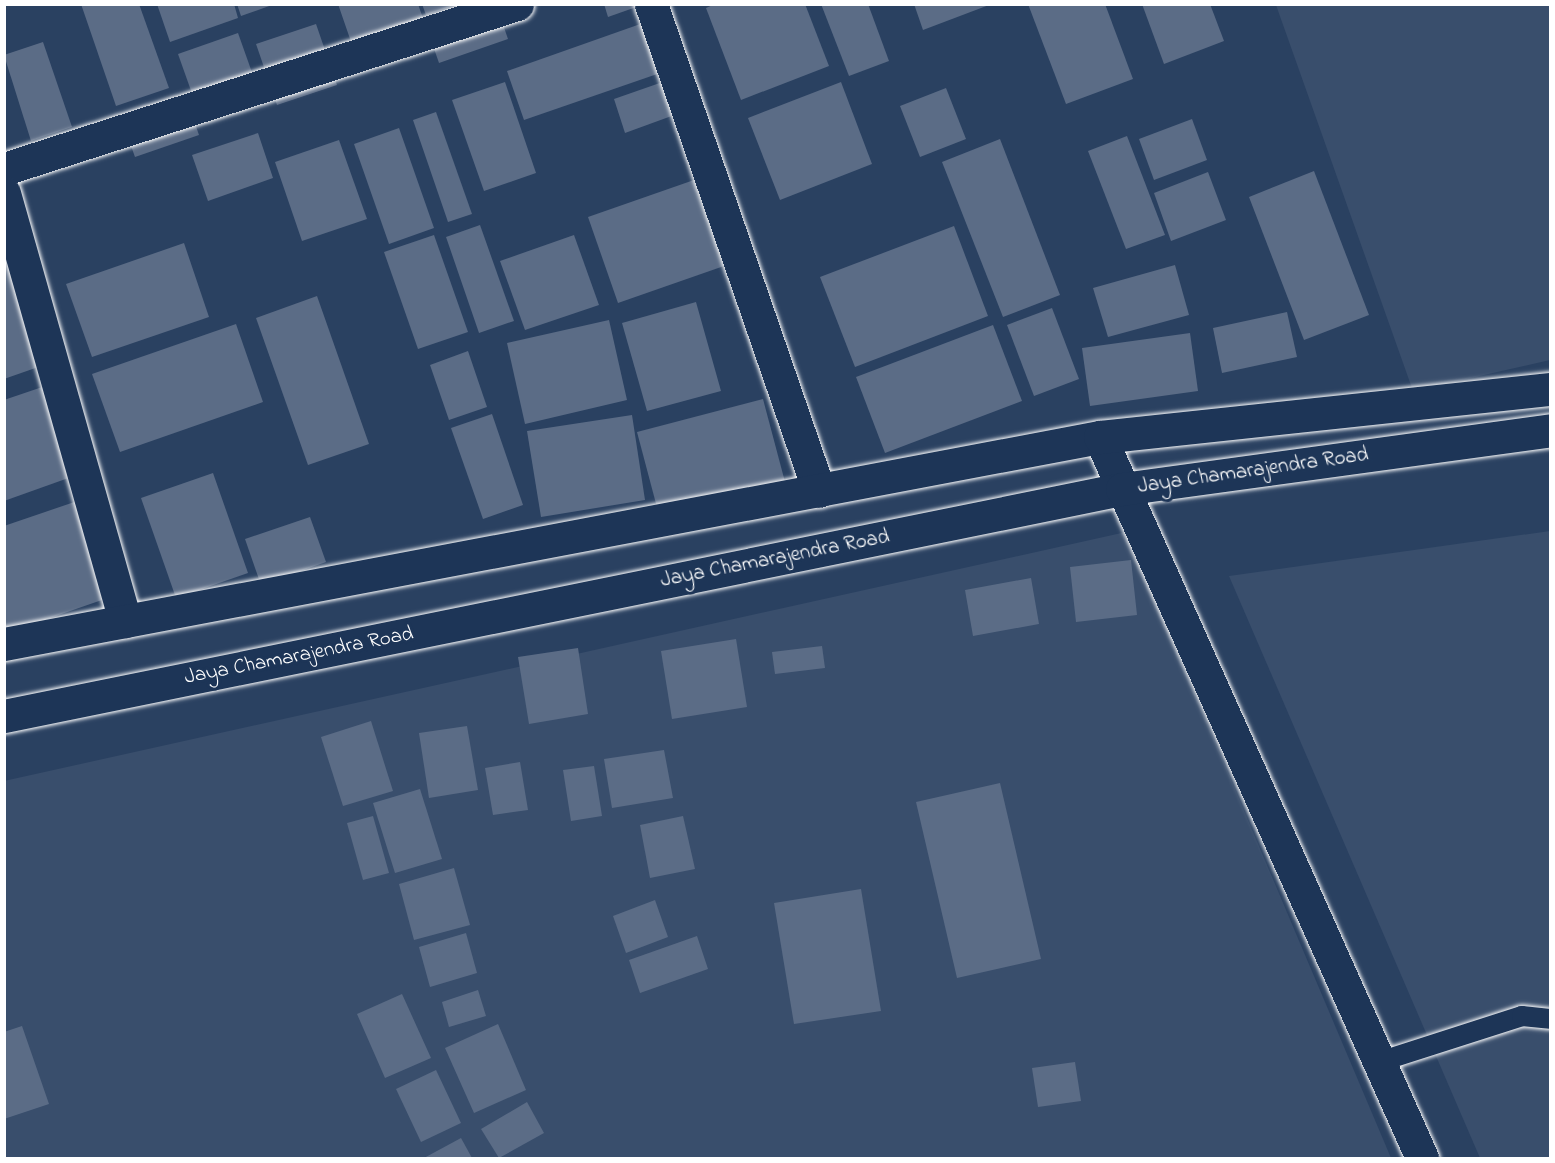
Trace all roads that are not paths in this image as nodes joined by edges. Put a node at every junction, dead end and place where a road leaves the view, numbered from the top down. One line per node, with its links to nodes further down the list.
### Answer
1 (517, 4): 3 (main road)
2 (651, 4): 9 (main road)
3 (4, 169)
4 (6, 206): 10 (main road)
5 (1551, 389): 7 (main road)
6 (1551, 430): 8 (main road, Jaya Chamarajendra Road)
7 (1100, 437): 8 (main road); 9 (main road)
8 (1122, 489): 12 (main road, Jaya Chamarajendra Road); 14 (main road)
9 (819, 491): 10 (main road)
10 (125, 621): 11 (main road)
11 (4, 644)
12 (4, 716)
13 (1551, 1019): 14 (lane)
14 (1379, 1062): 15 (main road)
15 (1422, 1158)

